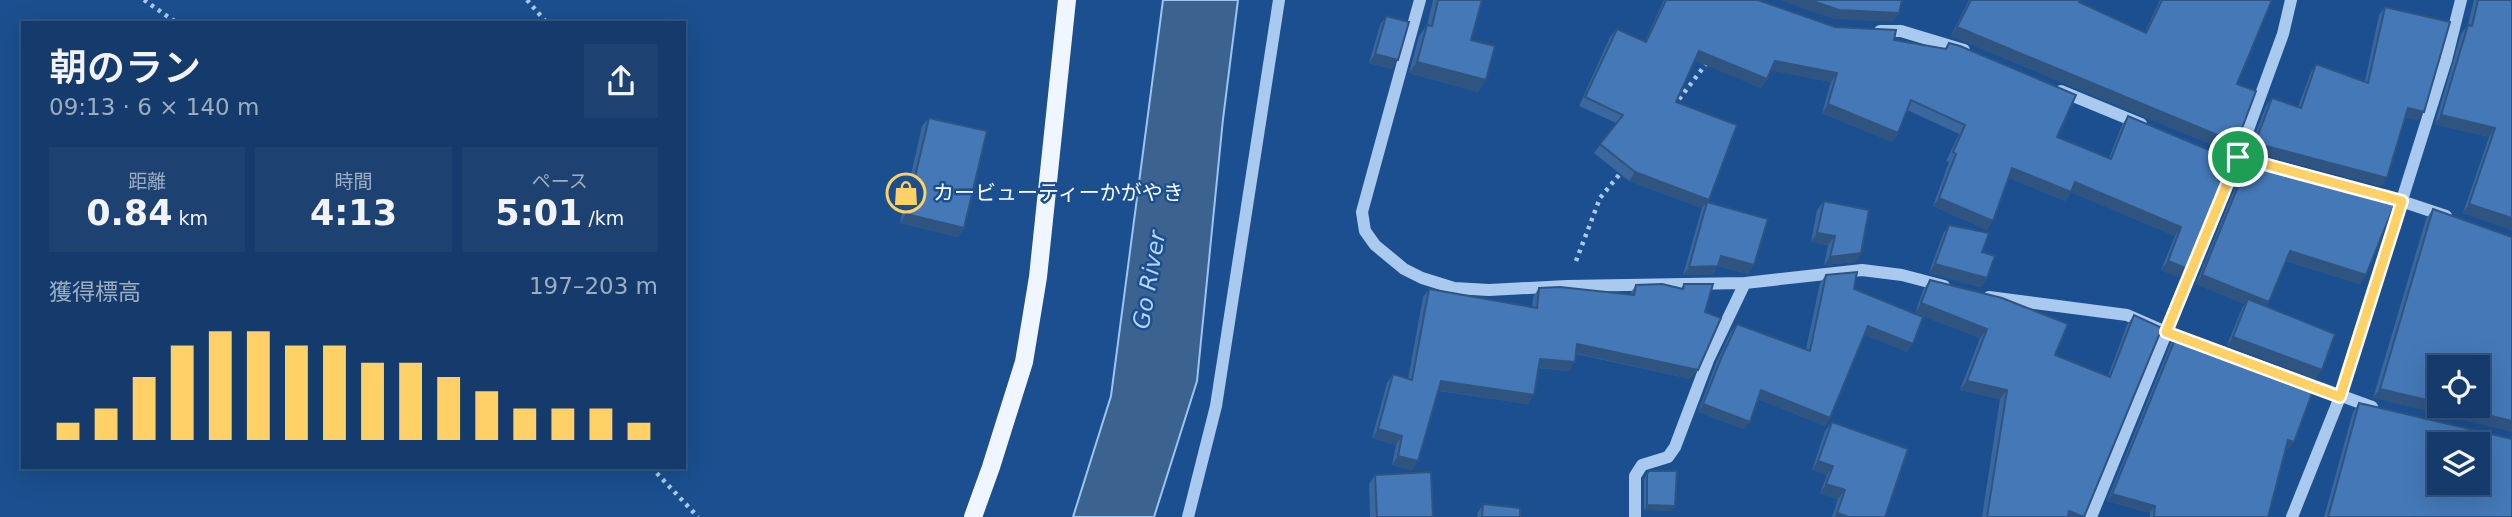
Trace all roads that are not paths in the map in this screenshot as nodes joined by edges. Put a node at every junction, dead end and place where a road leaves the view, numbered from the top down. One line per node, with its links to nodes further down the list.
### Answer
1 (1067, 0): 22 (main road)
2 (1279, 0): 23 (street)
3 (1420, 0): 16 (street)
4 (2291, 0): 11 (street)
5 (2461, 0): 14 (street)
6 (1866, 30): 7 (street)
7 (1983, 57)
8 (2047, 84): 9 (street)
9 (2149, 128)
10 (2200, 149): 11 (street)
11 (2238, 157): 12 (street); 19 (street)
12 (2322, 179)
13 (2375, 193): 14 (street)
14 (2402, 201): 15 (street); 20 (street)
15 (2463, 222)
16 (1745, 283): 17 (street); 24 (street)
17 (1954, 289)
18 (1980, 296): 19 (street)
19 (2166, 332): 20 (street); 25 (street)
20 (2340, 397): 21 (street); 26 (street)
21 (2388, 412)
22 (973, 517)
23 (1188, 517)
24 (1635, 517)
25 (2091, 517)
26 (2292, 517)

